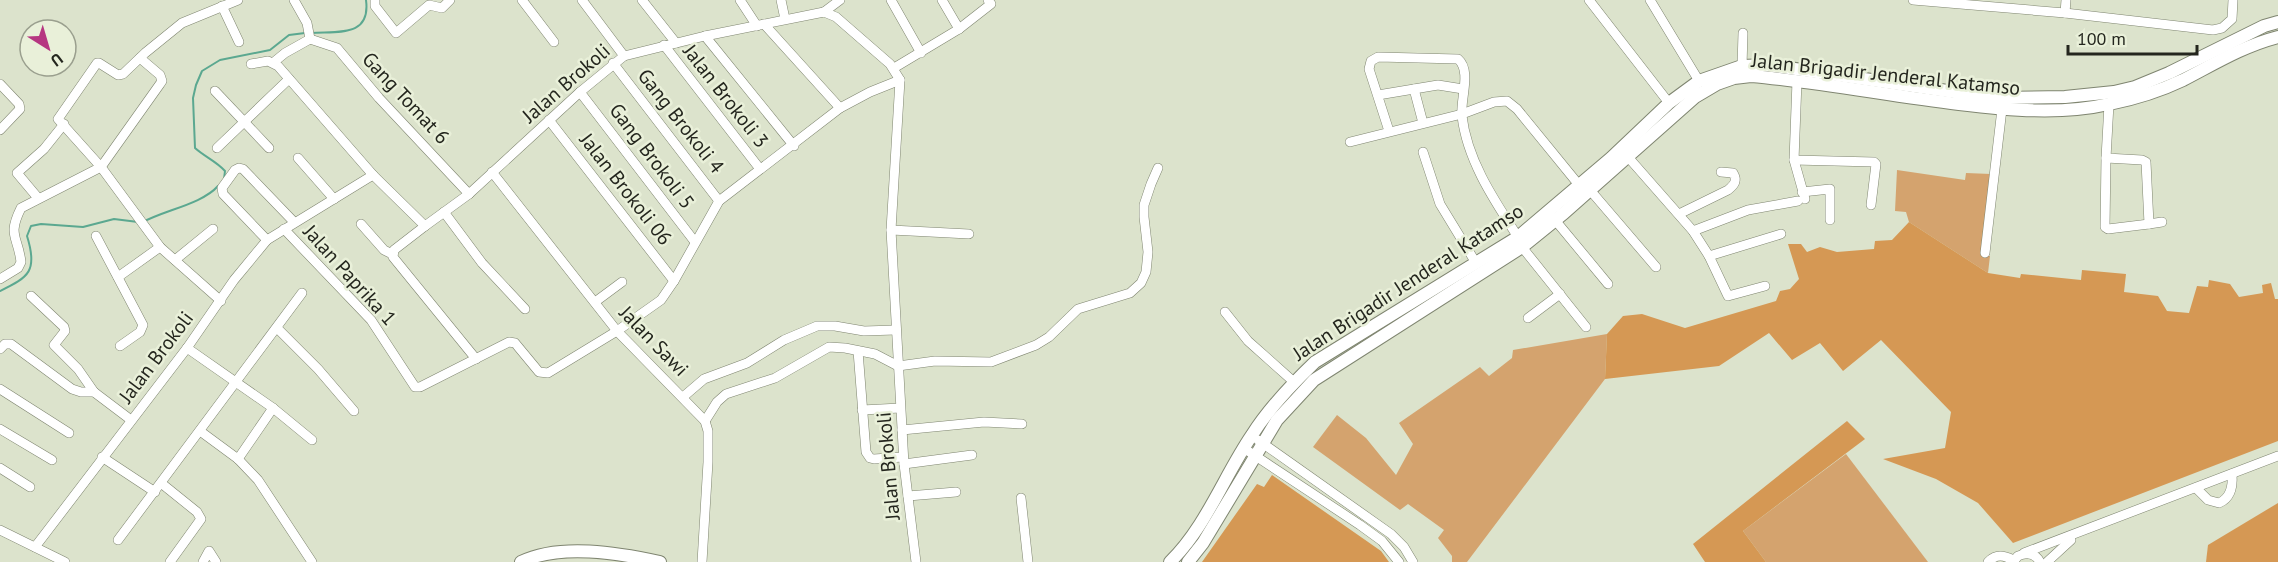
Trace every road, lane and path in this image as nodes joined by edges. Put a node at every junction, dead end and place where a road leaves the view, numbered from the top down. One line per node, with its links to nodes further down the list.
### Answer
1 (238, 0): 19 (street)
2 (294, 0): 27 (street)
3 (375, 0): 4 (street)
4 (450, 0)
5 (522, 0): 31 (street)
6 (582, 0): 35 (street)
7 (642, 0): 32 (street)
8 (740, 0): 24 (street)
9 (782, 0): 22 (street)
10 (840, 0): 20 (street)
11 (891, 0): 34 (street)
12 (942, 0): 25 (street)
13 (1589, 0): 52 (street)
14 (1650, 0): 44 (street)
15 (1913, 0): 21 (street)
16 (2066, 0): 21 (street)
17 (2233, 0): 21 (street)
18 (990, 2): 25 (street)
19 (222, 6): 30 (street); 36 (street)
20 (824, 12): 22 (street, Jalan Brokoli); 41 (street, Jalan Brokoli)
21 (2065, 13)
22 (785, 19): 24 (street, Jalan Brokoli)
23 (2278, 22): 53 (main road, Jalan Brigadir Jenderal Katamso)
24 (760, 25): 28 (street, Jalan Brokoli); 56 (street)
25 (959, 29): 34 (street)
26 (1743, 33): 40 (street)
27 (310, 35): 37 (street); 81 (street, Gang Tomat 6)
28 (705, 36): 32 (street, Jalan Brokoli); 66 (street)
29 (2278, 37): 55 (main road, Jalan Brigadir Jenderal Katamso)
30 (239, 42)
31 (554, 42)
32 (676, 42): 33 (street, Jalan Brokoli)
33 (664, 45): 35 (street, Jalan Brokoli); 76 (street, Jalan Brokoli 3)
34 (921, 53): 41 (street)
35 (624, 56): 38 (street, Jalan Brokoli)
36 (140, 58): 60 (street); 74 (street)
37 (274, 62): 39 (street); 42 (street)
38 (613, 63): 50 (street, Jalan Brokoli); 85 (street, Gang Brokoli 4)
39 (251, 64)
40 (1743, 66): 44 (main road, Jalan Brigadir Jenderal Katamso); 54 (main road, Jalan Brigadir Jenderal Katamso)
41 (894, 68): 43 (street, Jalan Brokoli)
42 (289, 80): 61 (street); 79 (street)
43 (900, 80): 56 (street); 98 (street, Jalan Brokoli)
44 (1699, 81): 52 (main road, Jalan Brigadir Jenderal Katamso)
45 (1797, 81): 57 (main road, Jalan Brigadir Jenderal Katamso); 70 (main road, Jalan Brigadir Jenderal Katamso); 73 (street)
46 (0, 84): 63 (street)
47 (1414, 89): 48 (street); 51 (street); 62 (street)
48 (1463, 89): 51 (street); 58 (street)
49 (215, 91): 61 (street)
50 (580, 92): 59 (street, Jalan Brokoli); 104 (street, Gang Brokoli 5)
51 (1378, 94): 64 (street)
52 (1670, 103): 80 (main road, Jalan Brigadir Jenderal Katamso)
53 (2065, 103): 54 (main road, Jalan Brigadir Jenderal Katamso); 55 (main road, Jalan Brigadir Jenderal Katamso)
54 (2045, 104): 57 (main road, Jalan Brigadir Jenderal Katamso)
55 (2109, 104): 72 (street)
56 (840, 108): 66 (street)
57 (2002, 109): 107 (street)
58 (1462, 114): 62 (street); 80 (street); 105 (street)
59 (549, 120): 77 (street, Jalan Brokoli); 115 (street, Jalan Brokoli 06)
60 (61, 121): 74 (street); 83 (street)
61 (245, 123): 67 (street); 68 (street)
62 (1423, 123): 64 (street)
63 (0, 130)
64 (1389, 131): 65 (street)
65 (1350, 142)
66 (794, 146): 76 (street)
67 (217, 148)
68 (269, 148)
69 (1423, 152): 111 (street)
70 (1628, 157): 80 (main road, Jalan Brigadir Jenderal Katamso); 88 (street)
71 (298, 158): 84 (street)
72 (2106, 158): 94 (street); 94 (street)
73 (1794, 160): 82 (street); 86 (street)
74 (101, 167): 83 (street); 106 (street)
75 (1158, 168): 137 (street)
76 (760, 169): 85 (street)
77 (492, 172): 81 (street, Jalan Brokoli); 124 (street, Jalan Sawi)
78 (1720, 172): 88 (street)
79 (374, 175): 84 (street, Jalan Brokoli); 95 (street)
80 (1584, 188): 89 (main road, Jalan Brigadir Jenderal Katamso); 105 (main road, Jalan Brigadir Jenderal Katamso); 112 (street)
81 (469, 194): 87 (street, Jalan Brokoli)
82 (1802, 197): 90 (street); 99 (street)
83 (38, 198): 114 (street)
84 (334, 199): 91 (street, Jalan Brokoli)
85 (719, 201): 104 (street)
86 (1871, 205)
87 (444, 212): 95 (street, Jalan Brokoli); 125 (street)
88 (1679, 214): 99 (street)
89 (1556, 220): 105 (main road, Jalan Brigadir Jenderal Katamso); 117 (street)
90 (1830, 220)
91 (294, 222): 97 (street, Jalan Brokoli); 103 (street)
92 (2162, 222): 94 (street)
93 (361, 224): 108 (street)
94 (2150, 224)
95 (424, 226): 108 (street, Jalan Brokoli)
96 (213, 229): 110 (street)
97 (284, 229): 103 (street, Jalan Brokoli); 136 (street, Jalan Paprika 1)
98 (891, 230): 100 (street); 131 (street, Jalan Brokoli)
99 (1693, 231): 109 (street)
100 (969, 234)
101 (1781, 234): 109 (street)
102 (96, 236): 113 (street)
103 (267, 240): 123 (street, Jalan Brokoli)
104 (695, 242): 115 (street)
105 (1520, 242): 111 (main road, Jalan Brigadir Jenderal Katamso); 119 (main road, Jalan Brigadir Jenderal Katamso); 121 (street)
106 (160, 247): 110 (street); 113 (street)
107 (1985, 253)
108 (392, 254): 136 (street)
109 (1709, 256): 118 (street)
110 (174, 260): 123 (street)
111 (1476, 263): 119 (main road, Jalan Brigadir Jenderal Katamso)
112 (1656, 267)
113 (118, 277): 133 (street)
114 (0, 279)
115 (674, 281): 130 (street)
116 (622, 282): 124 (street)
117 (1608, 284)
118 (1765, 286)
119 (1446, 289): 138 (main road, Jalan Brigadir Jenderal Katamso); 156 (main road, Jalan Brigadir Jenderal Katamso)
120 (302, 293): 129 (street)
121 (1560, 294): 127 (street); 128 (street)
122 (31, 296): 141 (street)
123 (221, 301): 134 (street, Jalan Brokoli)
124 (595, 302): 130 (street, Jalan Sawi)
125 (525, 309)
126 (1226, 312): 138 (street)
127 (1528, 318)
128 (1586, 327)
129 (277, 328): 139 (street); 146 (street)
130 (617, 331): 136 (street, Jalan Paprika 1); 142 (street, Jalan Sawi)
131 (896, 333): 137 (street, Jalan Brokoli); 142 (street)
132 (3, 346): 141 (street)
133 (120, 346)
134 (187, 348): 139 (street); 148 (street, Jalan Brokoli)
135 (858, 351): 137 (street); 145 (street); 147 (street)
136 (476, 359)
137 (898, 366): 144 (street, Jalan Brokoli)
138 (1294, 382): 154 (main road, Jalan Brigadir Jenderal Katamso)
139 (237, 383): 143 (street); 152 (street)
140 (0, 389): 153 (street)
141 (94, 392): 148 (street)
142 (686, 400): 147 (street, Jalan Sawi)
143 (273, 408): 155 (street); 162 (street)
144 (900, 408): 145 (street); 151 (street, Jalan Brokoli)
145 (862, 410): 164 (street)
146 (354, 411)
147 (703, 419): 188 (street)
148 (131, 420): 160 (street, Jalan Brokoli)
149 (1022, 424): 151 (street)
150 (0, 429): 163 (street)
151 (902, 430): 164 (street, Jalan Brokoli)
152 (200, 431): 162 (street); 167 (street)
153 (69, 433)
154 (1251, 436): 156 (street); 157 (main road, Jalan Brigadir Jenderal Katamso)
155 (312, 440)
156 (1263, 444): 161 (main road, Jalan Brigadir Jenderal Katamso); 194 (street)
157 (1245, 449): 161 (street); 191 (main road, Jalan Brigadir Jenderal Katamso)
158 (972, 455): 164 (street)
159 (2278, 456): 166 (street)
160 (102, 457): 170 (street); 177 (street, Jalan Brokoli)
161 (1255, 458): 192 (main road, Jalan Brigadir Jenderal Katamso); 193 (street)
162 (238, 459): 185 (street)
163 (52, 460)
164 (903, 461): 172 (street, Jalan Brokoli)
165 (0, 468): 168 (street)
166 (2232, 474): 169 (street); 169 (street)
167 (161, 483): 170 (street); 182 (street)
168 (30, 487)
169 (2196, 488): 175 (street)
170 (155, 492): 176 (street)
171 (956, 492): 172 (street)
172 (908, 496): 189 (street, Jalan Brokoli)
173 (1021, 498): 190 (street)
174 (2, 531): 177 (street)
175 (2078, 534): 178 (street); 197 (street)
176 (118, 540)
177 (35, 547): 181 (street)
178 (2024, 554): 180 (street); 196 (street)
179 (646, 561): 186 (main road); 187 (main road)
180 (2014, 561): 195 (street)
181 (65, 562)
182 (170, 562)
183 (203, 562): 184 (street)
184 (216, 562)
185 (312, 562)
186 (521, 562)
187 (660, 562)
188 (702, 562)
189 (916, 562)
190 (1028, 562)
191 (1170, 562)
192 (1188, 562)
193 (1399, 562)
194 (1413, 562)
195 (1988, 562)
196 (2040, 562)
197 (2047, 562)

